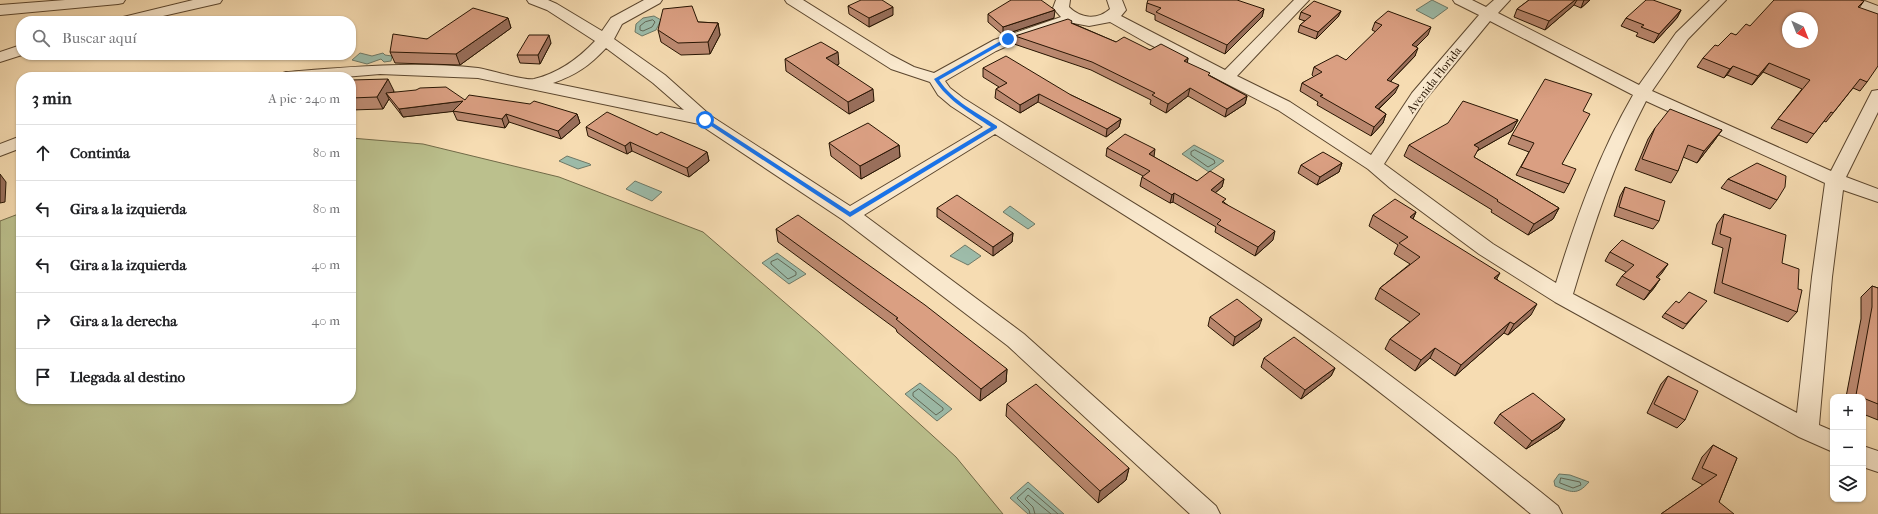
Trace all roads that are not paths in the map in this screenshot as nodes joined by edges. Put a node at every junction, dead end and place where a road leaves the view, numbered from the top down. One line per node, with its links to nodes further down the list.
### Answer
1 (118, 0): 14 (street)
2 (180, 0): 16 (street)
3 (215, 0): 16 (street)
4 (534, 0): 21 (street)
5 (656, 0): 21 (street)
6 (792, 0): 24 (street)
7 (1062, 0): 20 (street)
8 (1302, 0): 23 (street)
9 (1460, 0): 17 (street)
10 (1503, 0): 17 (street, Avenida Florida)
11 (1720, 0): 26 (street)
12 (1848, 0): 15 (street)
13 (1113, 8): 20 (street); 23 (street)
14 (7, 10): 18 (street)
15 (1878, 11)
16 (157, 12): 19 (street)
17 (1487, 15): 26 (street); 32 (street, Avenida Florida)
18 (26, 16)
19 (142, 16)
20 (1072, 17): 24 (street)
21 (605, 40): 25 (street); 28 (street)
22 (345, 72): 25 (street)
23 (1228, 76): 32 (street)
24 (936, 79): 29 (street)
25 (533, 86): 28 (street)
26 (1643, 93): 33 (street); 36 (street)
27 (1878, 95): 33 (street)
28 (705, 120): 35 (street)
29 (995, 127): 35 (street); 42 (street)
30 (16, 144): 31 (street)
31 (0, 150)
32 (1374, 166): 36 (street)
33 (1835, 180): 34 (street); 37 (street)
34 (1878, 196)
35 (850, 215): 41 (street)
36 (1562, 297): 37 (street)
37 (1807, 430): 38 (street)
38 (1830, 441)
39 (1866, 457): 40 (street)
40 (1878, 462)
41 (1207, 514)
42 (1549, 514)

